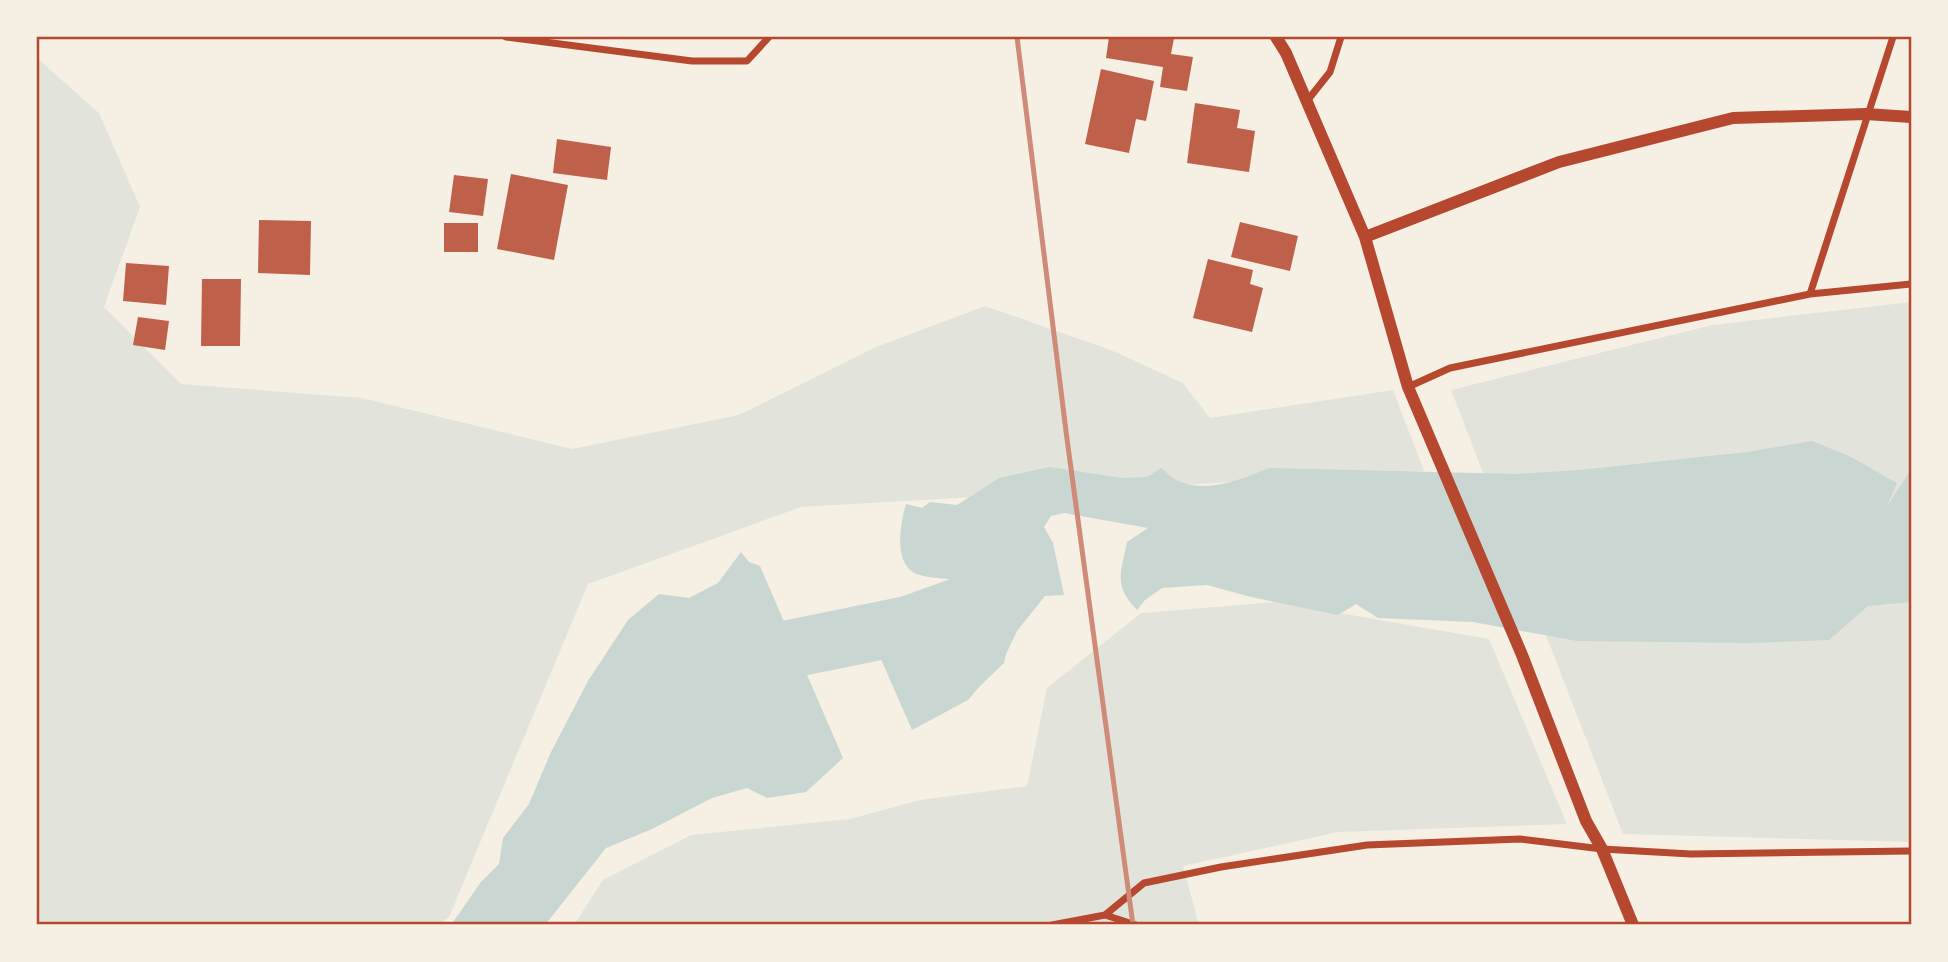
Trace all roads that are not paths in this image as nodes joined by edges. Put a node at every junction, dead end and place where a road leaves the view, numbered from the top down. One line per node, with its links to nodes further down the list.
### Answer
1 (506, 37): 2 (street)
2 (769, 37)
3 (1276, 37): 6 (street)
4 (1341, 37): 6 (street)
5 (1893, 37): 7 (street)
6 (1306, 101): 9 (street)
7 (1866, 114): 8 (street); 9 (street); 11 (street)
8 (1911, 117)
9 (1365, 237): 12 (street)
10 (1911, 284): 11 (street)
11 (1810, 294): 12 (street)
12 (1408, 387): 13 (street)
13 (1602, 849): 14 (street); 15 (street); 18 (street)
14 (1911, 851)
15 (1105, 915): 16 (street); 17 (street)
16 (1052, 925)
17 (1136, 925)
18 (1633, 925)

